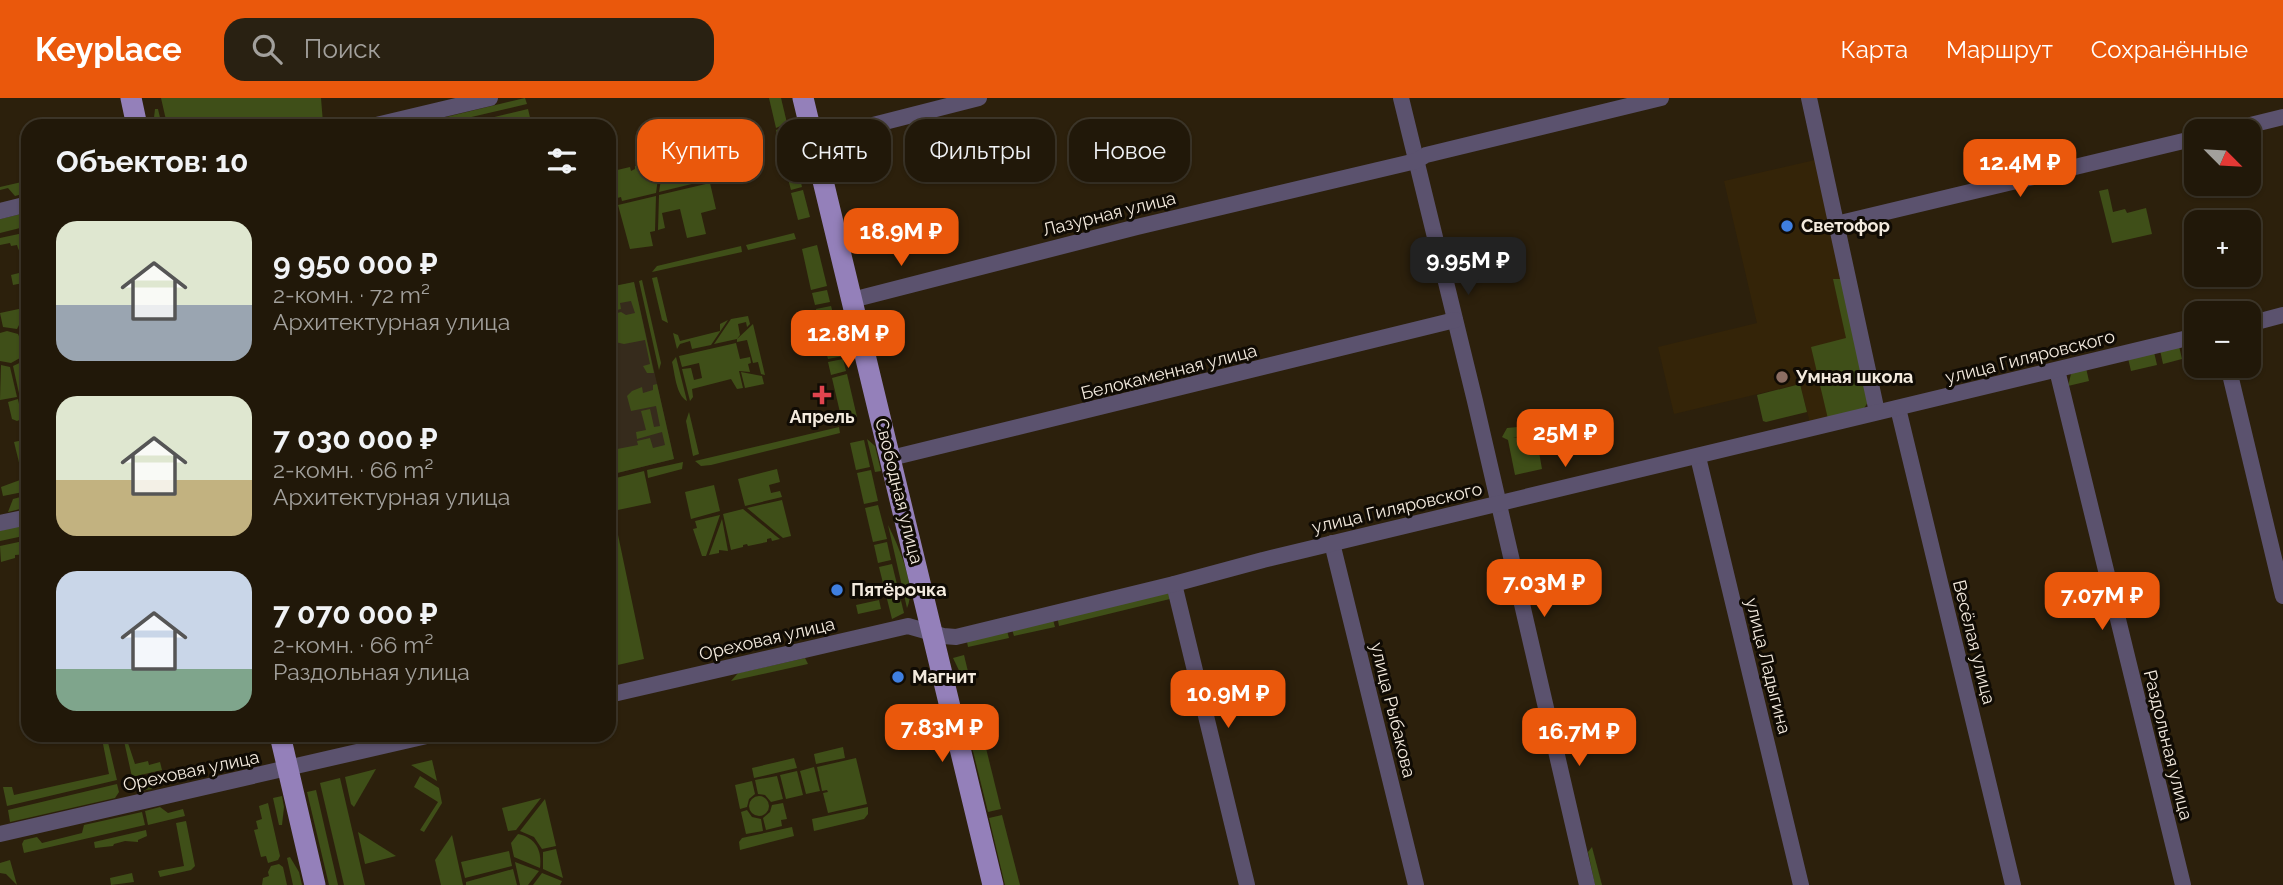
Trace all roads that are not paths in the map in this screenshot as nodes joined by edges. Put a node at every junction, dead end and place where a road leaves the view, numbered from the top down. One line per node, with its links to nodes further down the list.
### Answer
1 (131, 98): 9 (main road)
2 (490, 98): 10 (street)
3 (803, 98): 11 (main road, Свободная улица)
4 (979, 98): 12 (street)
5 (1401, 98): 15 (street)
6 (1661, 98): 15 (street, Лазурная улица)
7 (1809, 98): 19 (street)
8 (2283, 117): 13 (street)
9 (136, 119)
10 (402, 119)
11 (808, 119)
12 (891, 120)
13 (2261, 122)
14 (2184, 141): 19 (street)
15 (1416, 161): 20 (street, Лазурная улица); 22 (street)
16 (824, 182): 20 (main road, Свободная улица)
17 (21, 206): 18 (street)
18 (0, 211)
19 (1836, 224): 28 (street)
20 (852, 300): 30 (main road, Свободная улица)
21 (2283, 315): 23 (street)
22 (1455, 320): 30 (street, Белокаменная улица); 31 (street)
23 (2261, 321)
24 (2184, 339): 25 (street, улица Гиляровского)
25 (2057, 370): 27 (street, улица Гиляровского); 50 (street, Раздольная улица)
26 (2231, 378): 36 (street)
27 (1898, 408): 28 (street, улица Гиляровского); 49 (street, Весёлая улица)
28 (1877, 412): 29 (street, улица Гиляровского)
29 (1698, 457): 31 (street, улица Гиляровского); 48 (street, улица Ладыгина)
30 (891, 458): 37 (main road, Свободная улица)
31 (1499, 504): 34 (street, улица Гиляровского); 47 (street)
32 (21, 518): 33 (street)
33 (0, 523)
34 (1332, 543): 35 (street, улица Гиляровского); 46 (street, улица Рыбакова)
35 (1174, 584): 37 (street, улица Гиляровского); 45 (street)
36 (2283, 596)
37 (933, 633): 38 (street, Ореховая улица); 44 (main road, Свободная улица)
38 (616, 693)
39 (282, 742): 41 (main road)
40 (402, 742): 41 (street, Ореховая улица)
41 (288, 769): 42 (street, Ореховая улица); 43 (main road)
42 (0, 834)
43 (315, 885)
44 (993, 885)
45 (1247, 885)
46 (1416, 885)
47 (1587, 885)
48 (1801, 885)
49 (2013, 885)
50 (2183, 885)

